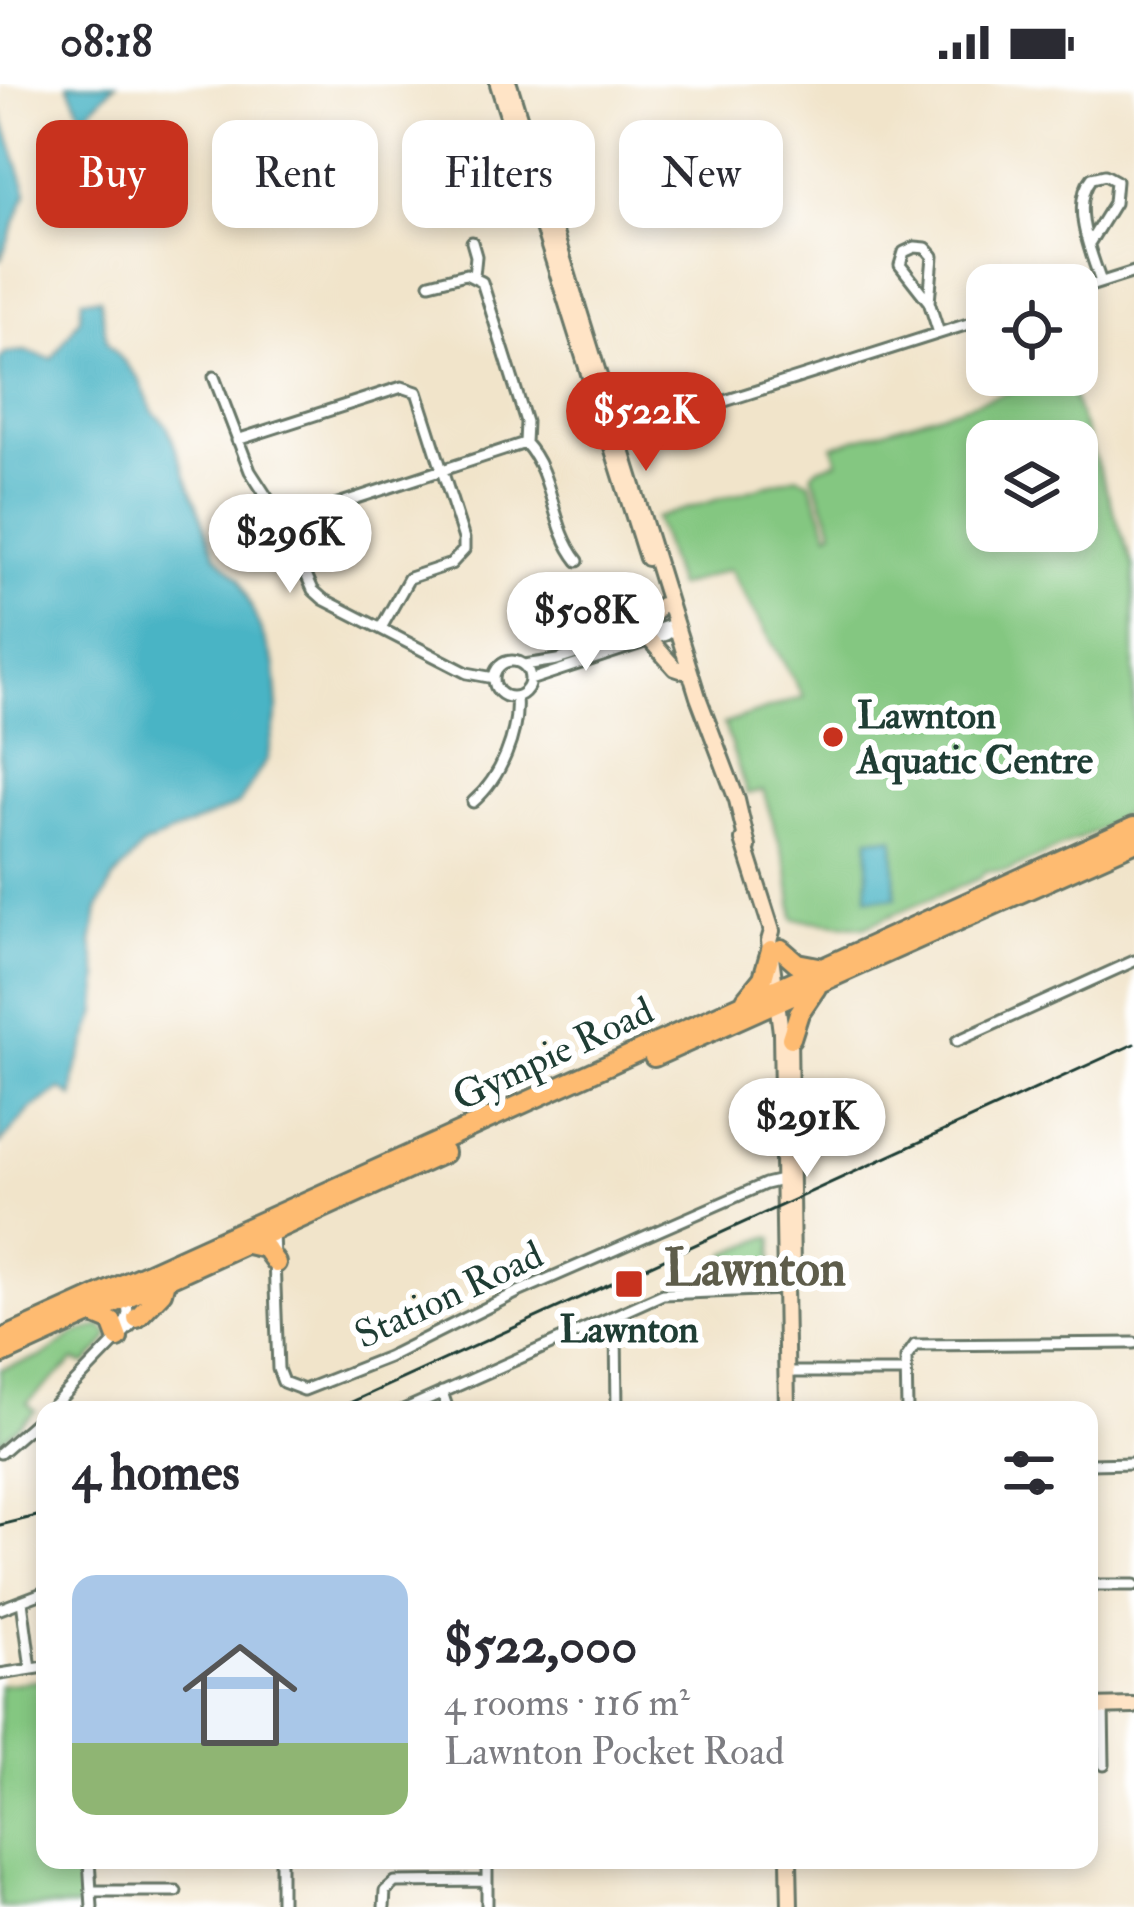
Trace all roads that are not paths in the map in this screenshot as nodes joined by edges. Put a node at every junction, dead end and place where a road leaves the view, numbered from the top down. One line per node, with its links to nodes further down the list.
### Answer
1 (498, 84): 3 (main road)
2 (508, 84): 4 (main road)
3 (512, 120)
4 (517, 120)
5 (549, 228): 17 (main road)
6 (472, 242): 9 (street)
7 (1090, 242): 7 (street); 10 (street)
8 (1134, 272): 10 (street)
9 (474, 276): 12 (street); 19 (street)
10 (1101, 282): 11 (street)
11 (1098, 283)
12 (430, 284)
13 (929, 302): 13 (street); 15 (street)
14 (966, 325): 15 (street)
15 (939, 333): 17 (street)
16 (214, 377): 18 (street)
17 (613, 432): 23 (main road); 24 (main road)
18 (237, 440): 20 (street); 21 (street)
19 (525, 443): 20 (street); 22 (street)
20 (443, 470): 21 (street); 25 (street)
21 (283, 522): 25 (street)
22 (578, 560)
23 (662, 605): 24 (main road); 26 (main road)
24 (673, 627): 26 (street); 28 (main road); 32 (main road)
25 (381, 628): 29 (street)
26 (643, 637): 27 (street); 28 (main road); 30 (street)
27 (524, 665): 29 (street); 30 (street)
28 (684, 670): 32 (main road)
29 (494, 678): 31 (street)
30 (530, 680): 31 (street)
31 (516, 697): 33 (street)
32 (698, 697): 36 (main road)
33 (473, 802)
34 (1134, 827): 38 (highway, Gympie Road)
35 (1134, 843): 38 (highway, Gympie Road)
36 (774, 943): 38 (highway); 39 (main road); 40 (highway)
37 (1134, 961): 42 (street)
38 (819, 976): 39 (highway, Gympie Road); 41 (highway)
39 (782, 992): 40 (highway, Gympie Road); 41 (main road)
40 (746, 1009): 41 (highway); 44 (highway, Gympie Road)
41 (786, 1035): 43 (main road)
42 (957, 1041)
43 (787, 1179): 46 (street, Station Road); 47 (main road)
44 (270, 1225): 45 (highway, Gympie Road); 46 (street, Station Road); 48 (highway, Gympie Road)
45 (245, 1244): 46 (highway); 48 (highway, Gympie Road)
46 (276, 1263)
47 (786, 1289): 50 (street); 55 (main road)
48 (129, 1296): 49 (highway, Gympie Road); 51 (street); 51 (street); 52 (highway, Gympie Road)
49 (93, 1314): 51 (highway); 54 (highway, Gympie Road)
50 (611, 1317): 57 (street); 61 (street)
51 (120, 1336): 58 (street)
52 (0, 1340)
53 (1134, 1343): 56 (street)
54 (0, 1355)
55 (786, 1372): 56 (street); 62 (main road)
56 (906, 1372): 63 (street)
57 (442, 1392): 59 (street); 60 (street)
58 (58, 1401)
59 (422, 1401)
60 (445, 1401)
61 (617, 1401)
62 (787, 1401)
63 (907, 1401)
64 (36, 1422): 65 (street)
65 (0, 1453)
66 (1134, 1463): 67 (street)
67 (1098, 1464)
68 (1134, 1585): 69 (street)
69 (1098, 1586)
70 (36, 1596): 71 (street)
71 (22, 1601): 72 (street); 74 (street)
72 (0, 1609)
73 (36, 1668): 74 (street)
74 (31, 1669): 75 (street)
75 (0, 1674)
76 (1098, 1706): 77 (main road)
77 (1134, 1706)
78 (1098, 1721): 79 (street)
79 (1104, 1765)
80 (90, 1869): 85 (street)
81 (281, 1869): 88 (street)
82 (487, 1869): 84 (street)
83 (789, 1869): 91 (main road)
84 (487, 1881): 89 (street); 90 (street)
85 (93, 1891): 86 (street); 87 (street)
86 (176, 1891)
87 (92, 1907)
88 (281, 1907)
89 (384, 1907)
90 (487, 1907)
91 (790, 1907)

